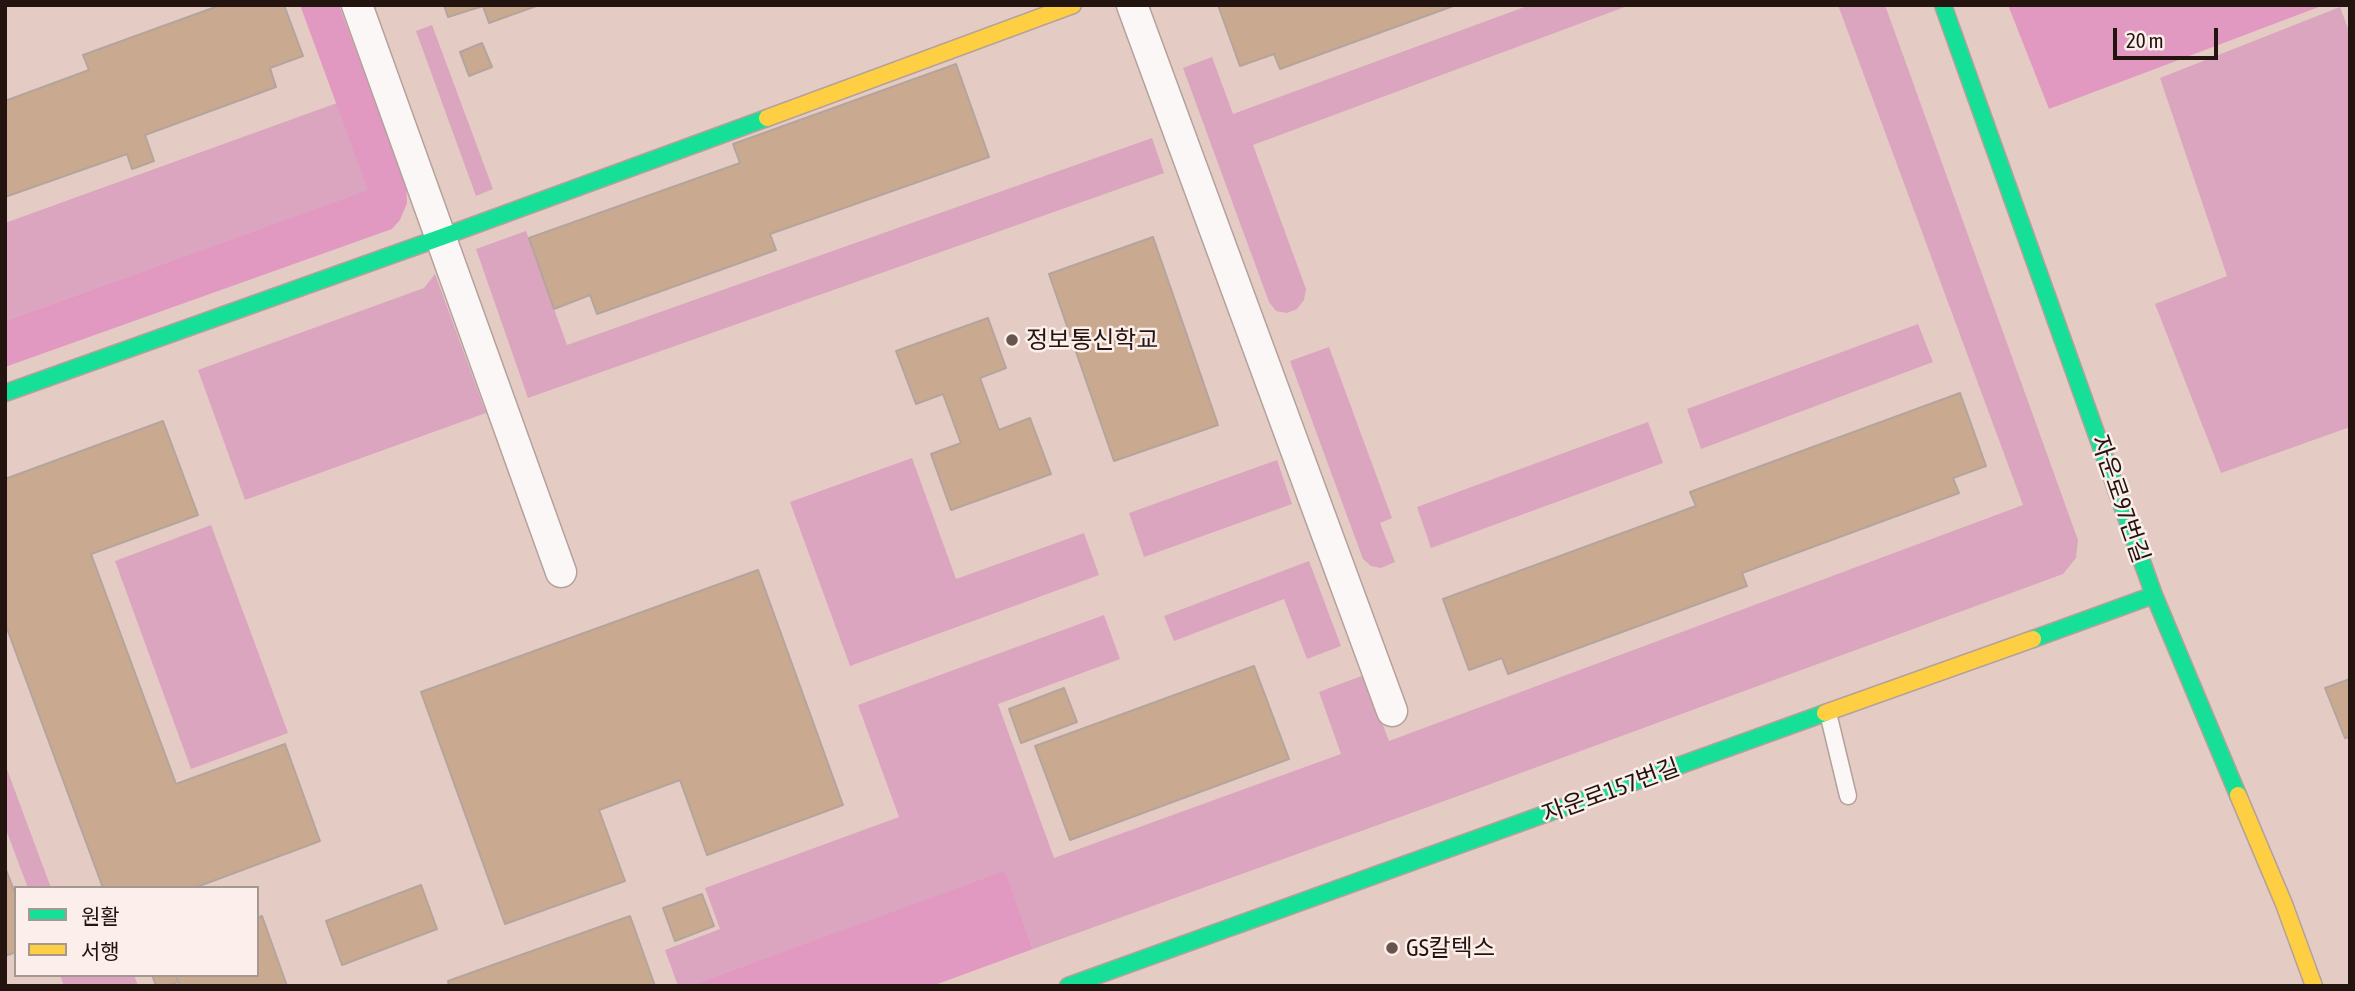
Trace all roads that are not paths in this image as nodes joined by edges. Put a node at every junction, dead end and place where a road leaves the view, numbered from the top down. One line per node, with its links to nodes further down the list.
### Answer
1 (357, 5): 5 (street)
2 (1073, 5): 5 (street)
3 (1132, 5): 9 (street)
4 (1943, 5): 8 (street, 자운로97번길)
5 (442, 237): 6 (street); 7 (street)
6 (5, 393)
7 (561, 572)
8 (2154, 595): 10 (street, 자운로157번길); 13 (street, 자운로97번길)
9 (1392, 711)
10 (1828, 713): 11 (lane); 12 (street, 자운로157번길)
11 (1848, 796)
12 (1068, 986)
13 (2314, 986)

